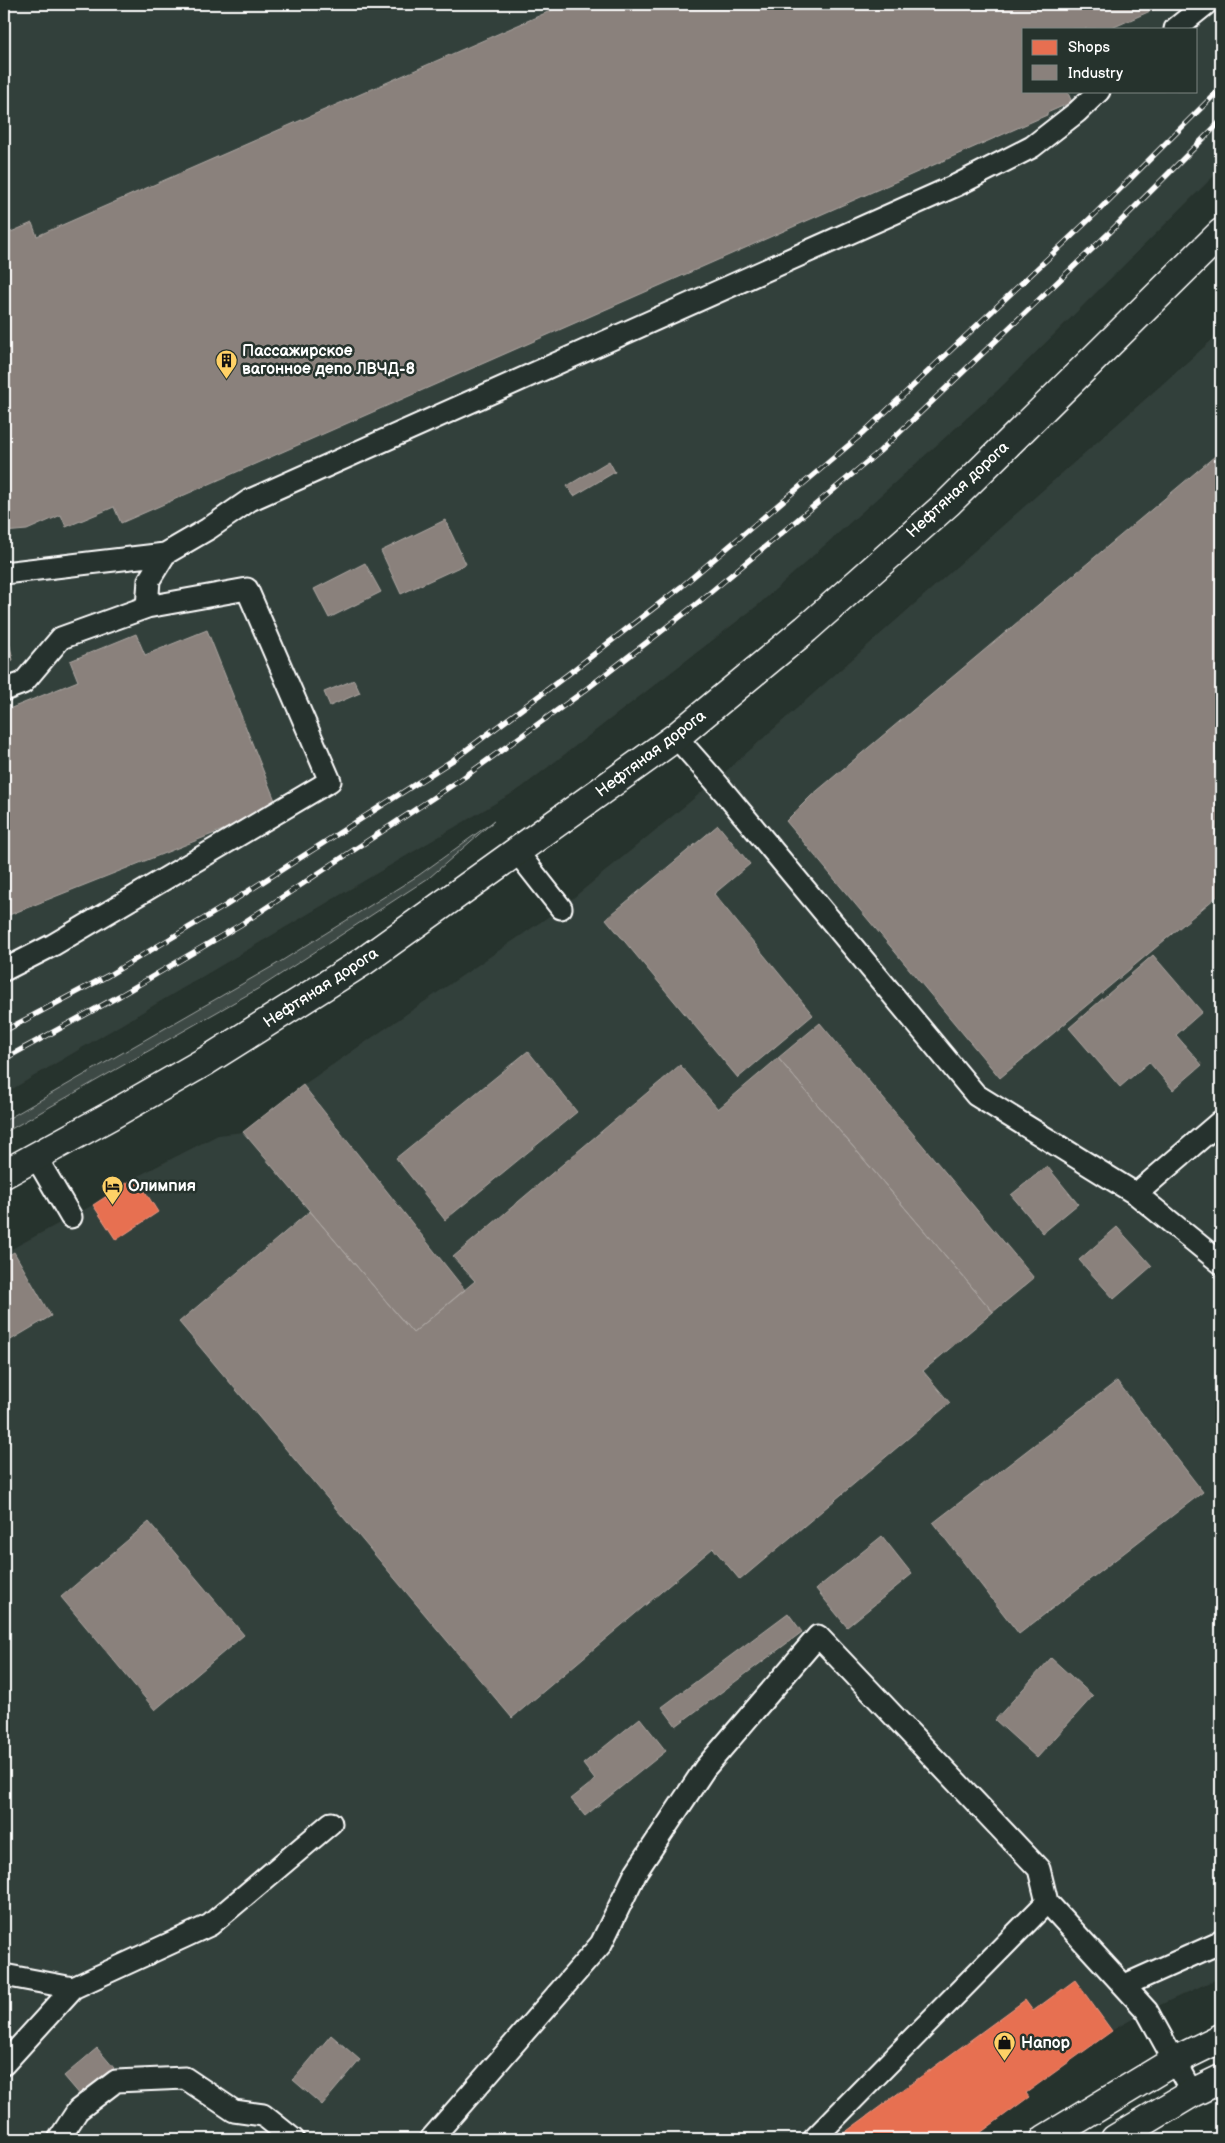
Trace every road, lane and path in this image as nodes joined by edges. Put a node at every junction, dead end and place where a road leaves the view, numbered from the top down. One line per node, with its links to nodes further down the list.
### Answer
1 (1206, 4): 2 (lane)
2 (1176, 28)
3 (1098, 92): 5 (lane)
4 (1221, 233): 9 (street, Нефтяная дорога)
5 (165, 554): 6 (lane); 7 (lane)
6 (4, 573)
7 (147, 607): 8 (lane); 12 (lane)
8 (4, 690)
9 (676, 737): 10 (street, Нефтяная дорога); 16 (lane)
10 (517, 852): 11 (lane); 14 (street, Нефтяная дорога)
11 (561, 908)
12 (4, 970)
13 (1221, 1121): 16 (lane)
14 (36, 1157): 15 (street, Нефтяная дорога); 17 (lane)
15 (4, 1174)
16 (1136, 1194): 18 (lane)
17 (71, 1217)
18 (1221, 1263)
19 (331, 1823): 24 (lane)
20 (1047, 1902): 23 (lane); 32 (lane); 33 (lane)
21 (1221, 1940): 23 (lane)
22 (4, 1975): 24 (lane)
23 (1125, 1985): 26 (lane)
24 (73, 1988): 27 (lane)
25 (1221, 2038): 26 (street)
26 (1174, 2061): 29 (lane); 34 (street)
27 (4, 2064)
28 (1221, 2080): 29 (street)
29 (1192, 2093): 35 (street)
30 (59, 2139): 31 (lane)
31 (293, 2139)
32 (431, 2139)
33 (814, 2139)
34 (1045, 2139)
35 (1115, 2139)

